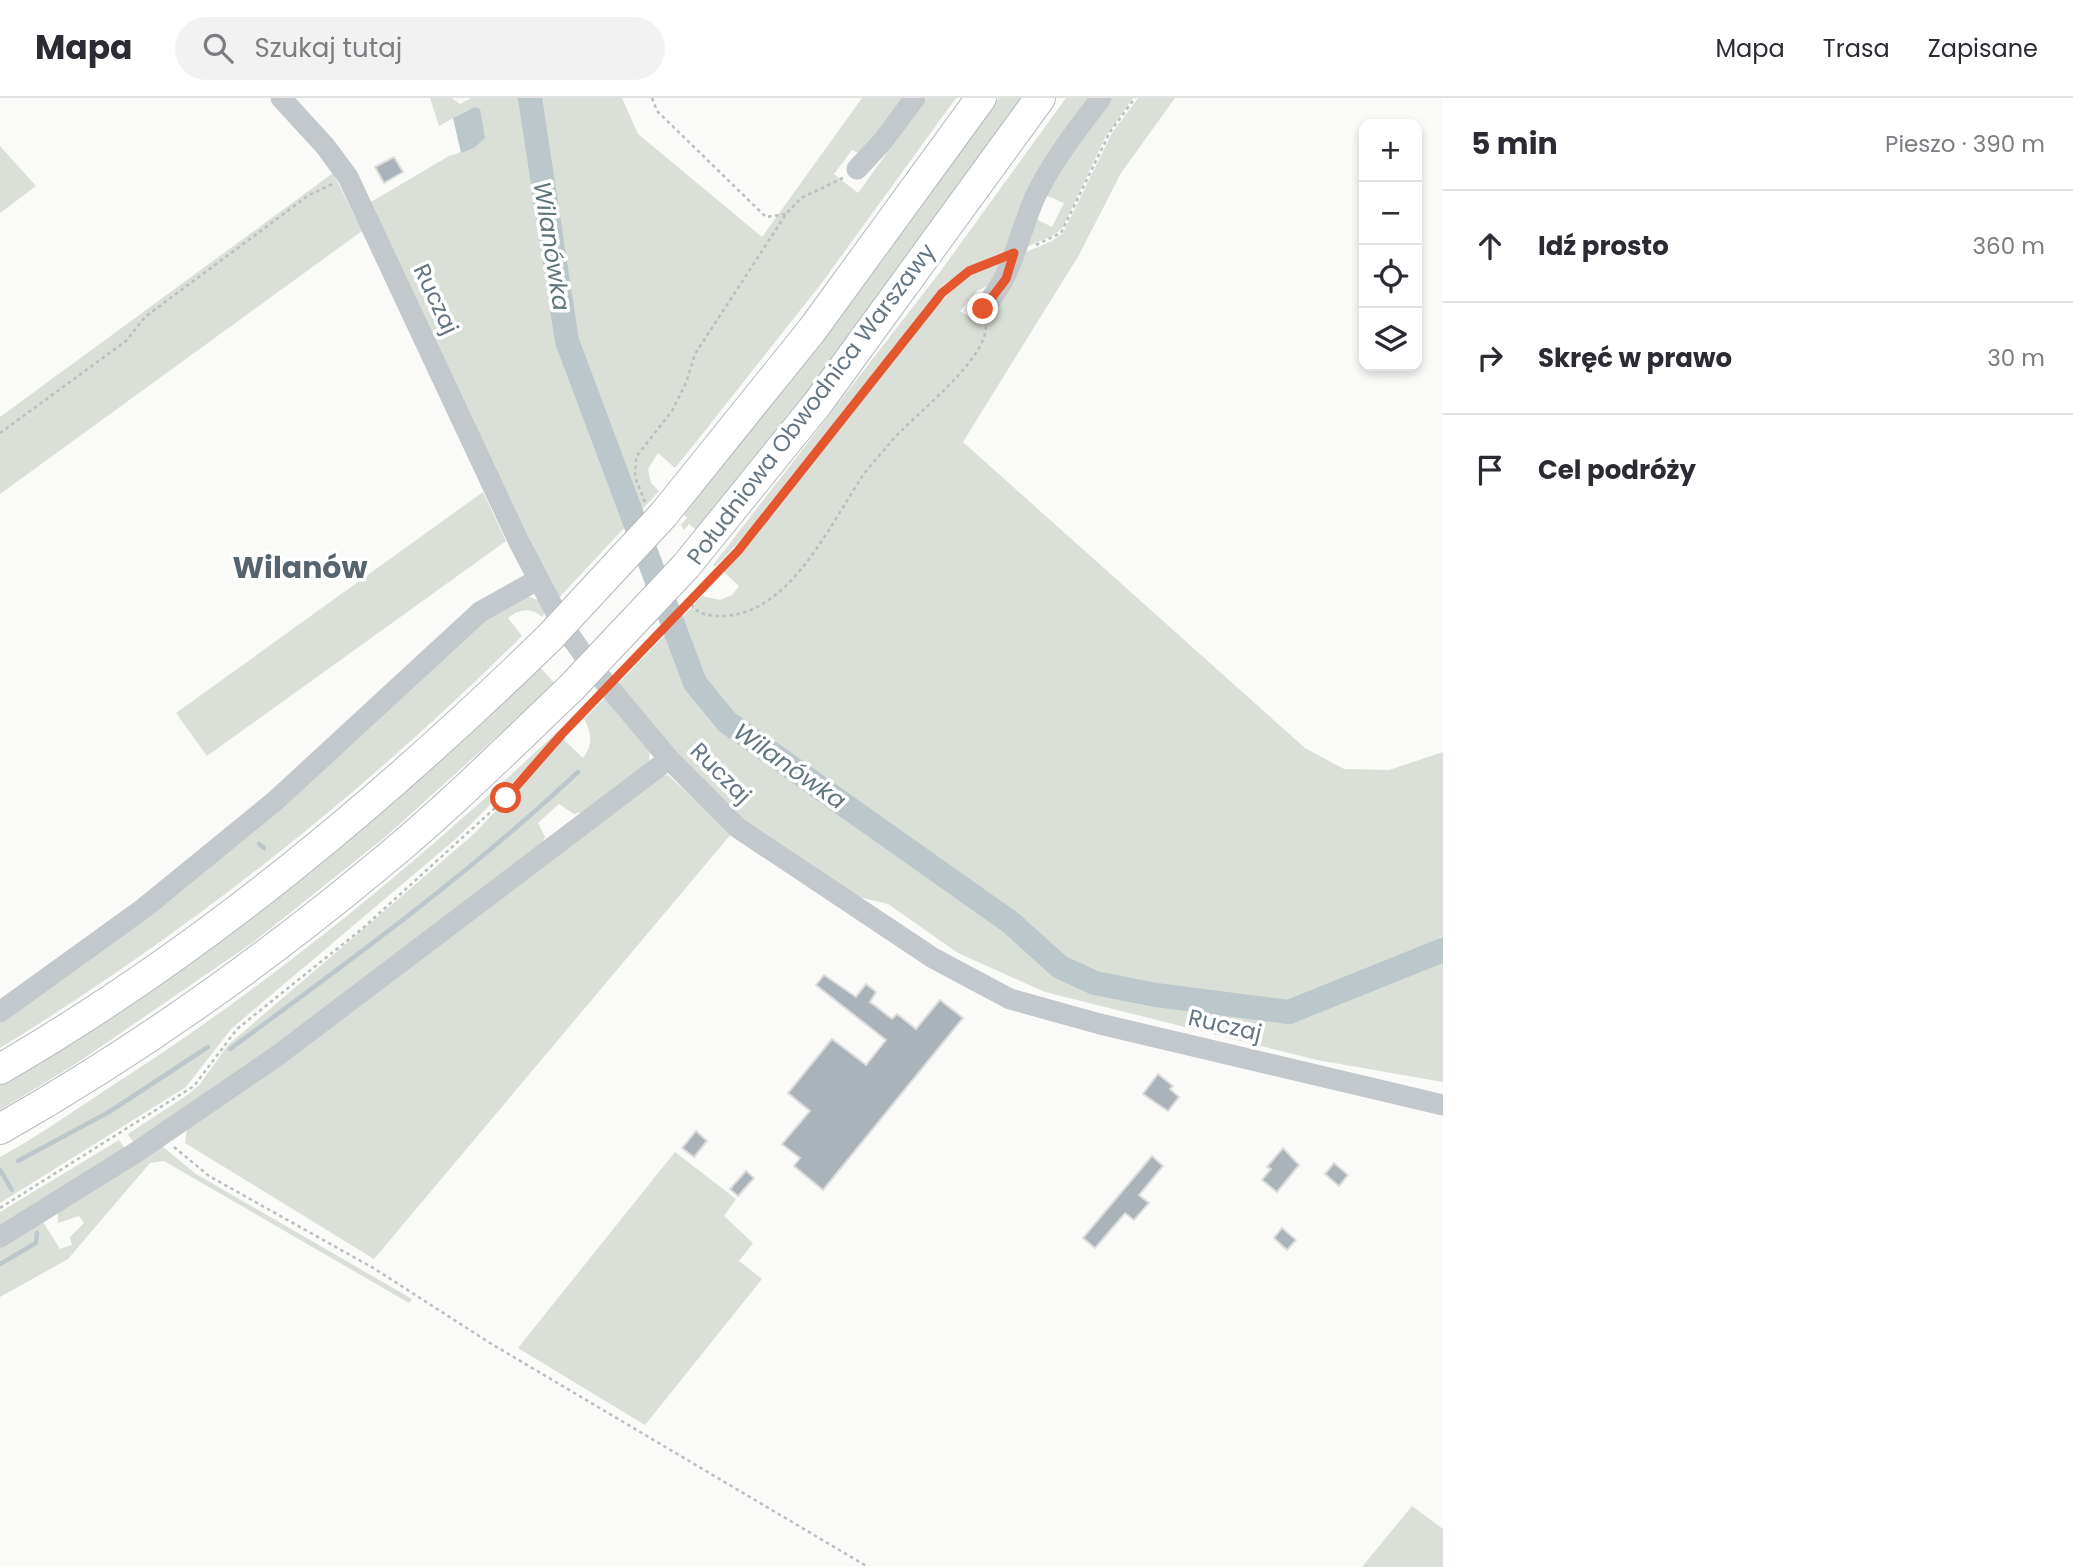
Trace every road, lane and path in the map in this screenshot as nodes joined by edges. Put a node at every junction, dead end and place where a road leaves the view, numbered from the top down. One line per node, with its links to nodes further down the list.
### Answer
1 (281, 98): 16 (street, Ruczaj)
2 (652, 98): 10 (path)
3 (915, 98): 8 (street)
4 (981, 98): 14 (highway, Południowa Obwodnica Warszawy)
5 (1040, 98): 15 (highway, Południowa Obwodnica Warszawy)
6 (1101, 98): 11 (street)
7 (1135, 98): 11 (path)
8 (857, 169): 10 (path)
9 (341, 181): 13 (path)
10 (786, 214): 14 (path)
11 (1014, 253): 12 (street); 15 (path)
12 (983, 309): 17 (path)
13 (0, 433)
14 (654, 508): 21 (highway, Południowa Obwodnica Warszawy, bridge)
15 (692, 579): 18 (highway, Południowa Obwodnica Warszawy, bridge); 18 (path, bridge)
16 (537, 580): 19 (street, Ruczaj); 20 (street)
17 (693, 609)
18 (577, 701): 23 (highway, Południowa Obwodnica Warszawy); 25 (path)
19 (669, 759): 22 (street, Ruczaj); 24 (street)
20 (0, 1012)
21 (0, 1069)
22 (1443, 1105)
23 (0, 1129)
24 (160, 1137): 26 (street); 27 (path)
25 (0, 1208)
26 (0, 1237)
27 (868, 1567)

